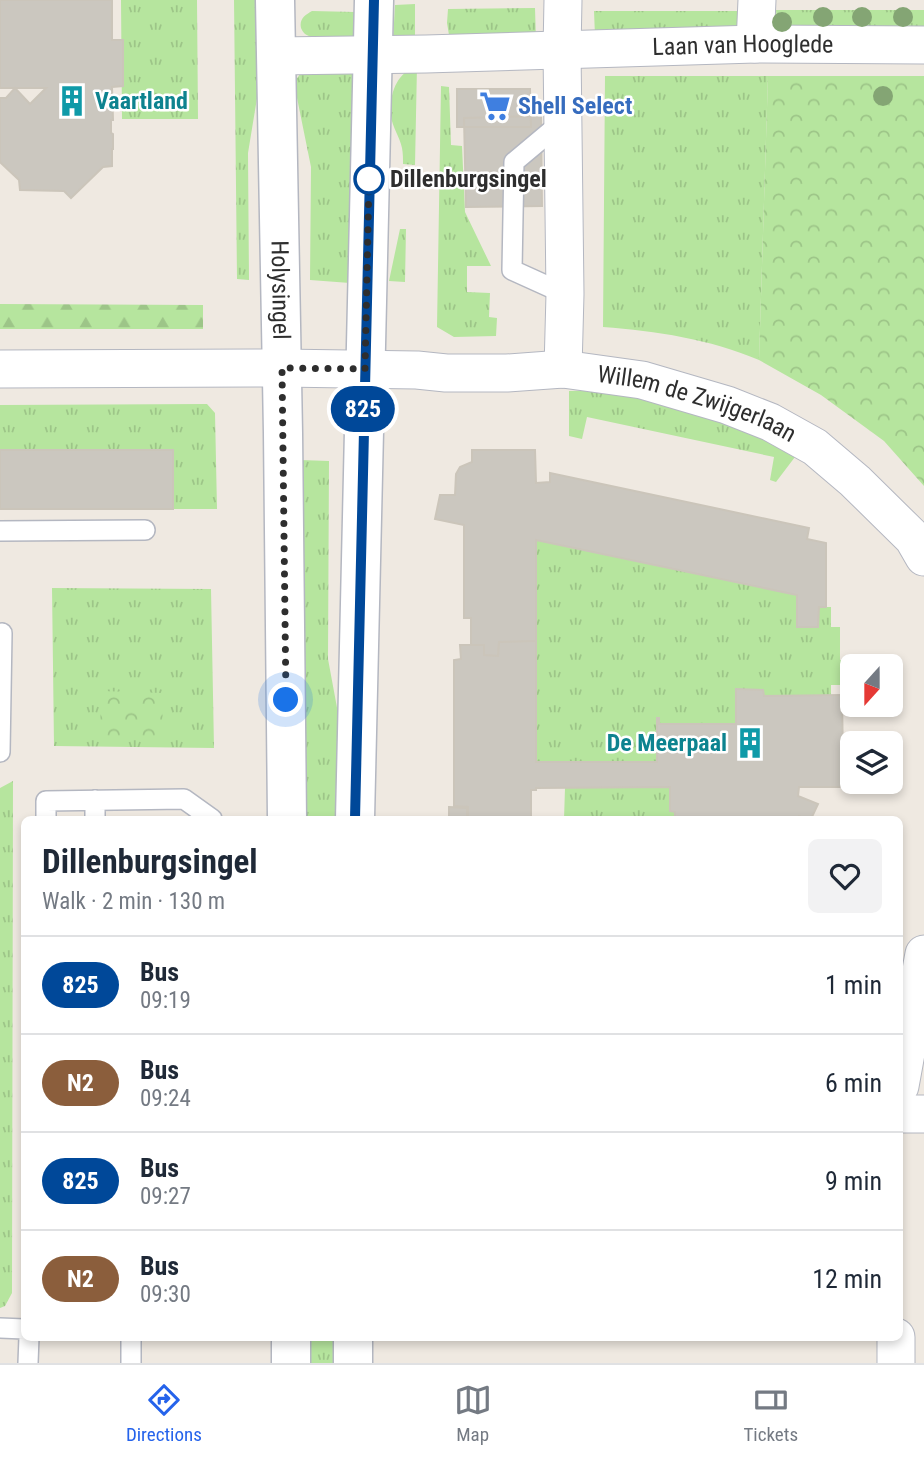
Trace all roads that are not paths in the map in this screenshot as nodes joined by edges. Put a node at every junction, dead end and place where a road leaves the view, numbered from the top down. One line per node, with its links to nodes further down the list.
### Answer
1 (275, 0): 9 (street, Holysingel)
2 (374, 0): 8 (street)
3 (563, 0): 7 (street)
4 (757, 0): 5 (street)
5 (755, 44): 6 (street, Laan van Hooglede); 7 (street, Laan van Hooglede)
6 (924, 45)
7 (562, 50): 8 (street); 10 (street)
8 (373, 55): 9 (street); 14 (street)
9 (277, 56): 12 (street, Holysingel)
10 (564, 121): 11 (street); 11 (lane)
11 (565, 294): 15 (street)
12 (282, 368): 13 (street); 14 (street); 24 (street, Holysingel)
13 (0, 369)
14 (365, 369): 15 (street, Willem de Zwijgerlaan); 25 (street)
15 (563, 369): 18 (street, Willem de Zwijgerlaan)
16 (145, 530): 17 (lane)
17 (0, 531)
18 (924, 557)
19 (2, 634): 20 (lane)
20 (0, 752)
21 (95, 809): 22 (lane); 23 (lane)
22 (46, 816)
23 (208, 816)
24 (287, 816)
25 (355, 816)
26 (924, 954): 27 (street)
27 (903, 1070)
28 (903, 1114): 29 (street)
29 (924, 1114)
30 (0, 1328): 31 (lane)
31 (21, 1329)
32 (29, 1341): 37 (lane)
33 (131, 1341): 38 (lane)
34 (291, 1341): 39 (street)
35 (353, 1341): 40 (street)
36 (896, 1341): 41 (street)
37 (27, 1363)
38 (131, 1363)
39 (291, 1363)
40 (353, 1363)
41 (896, 1363)

